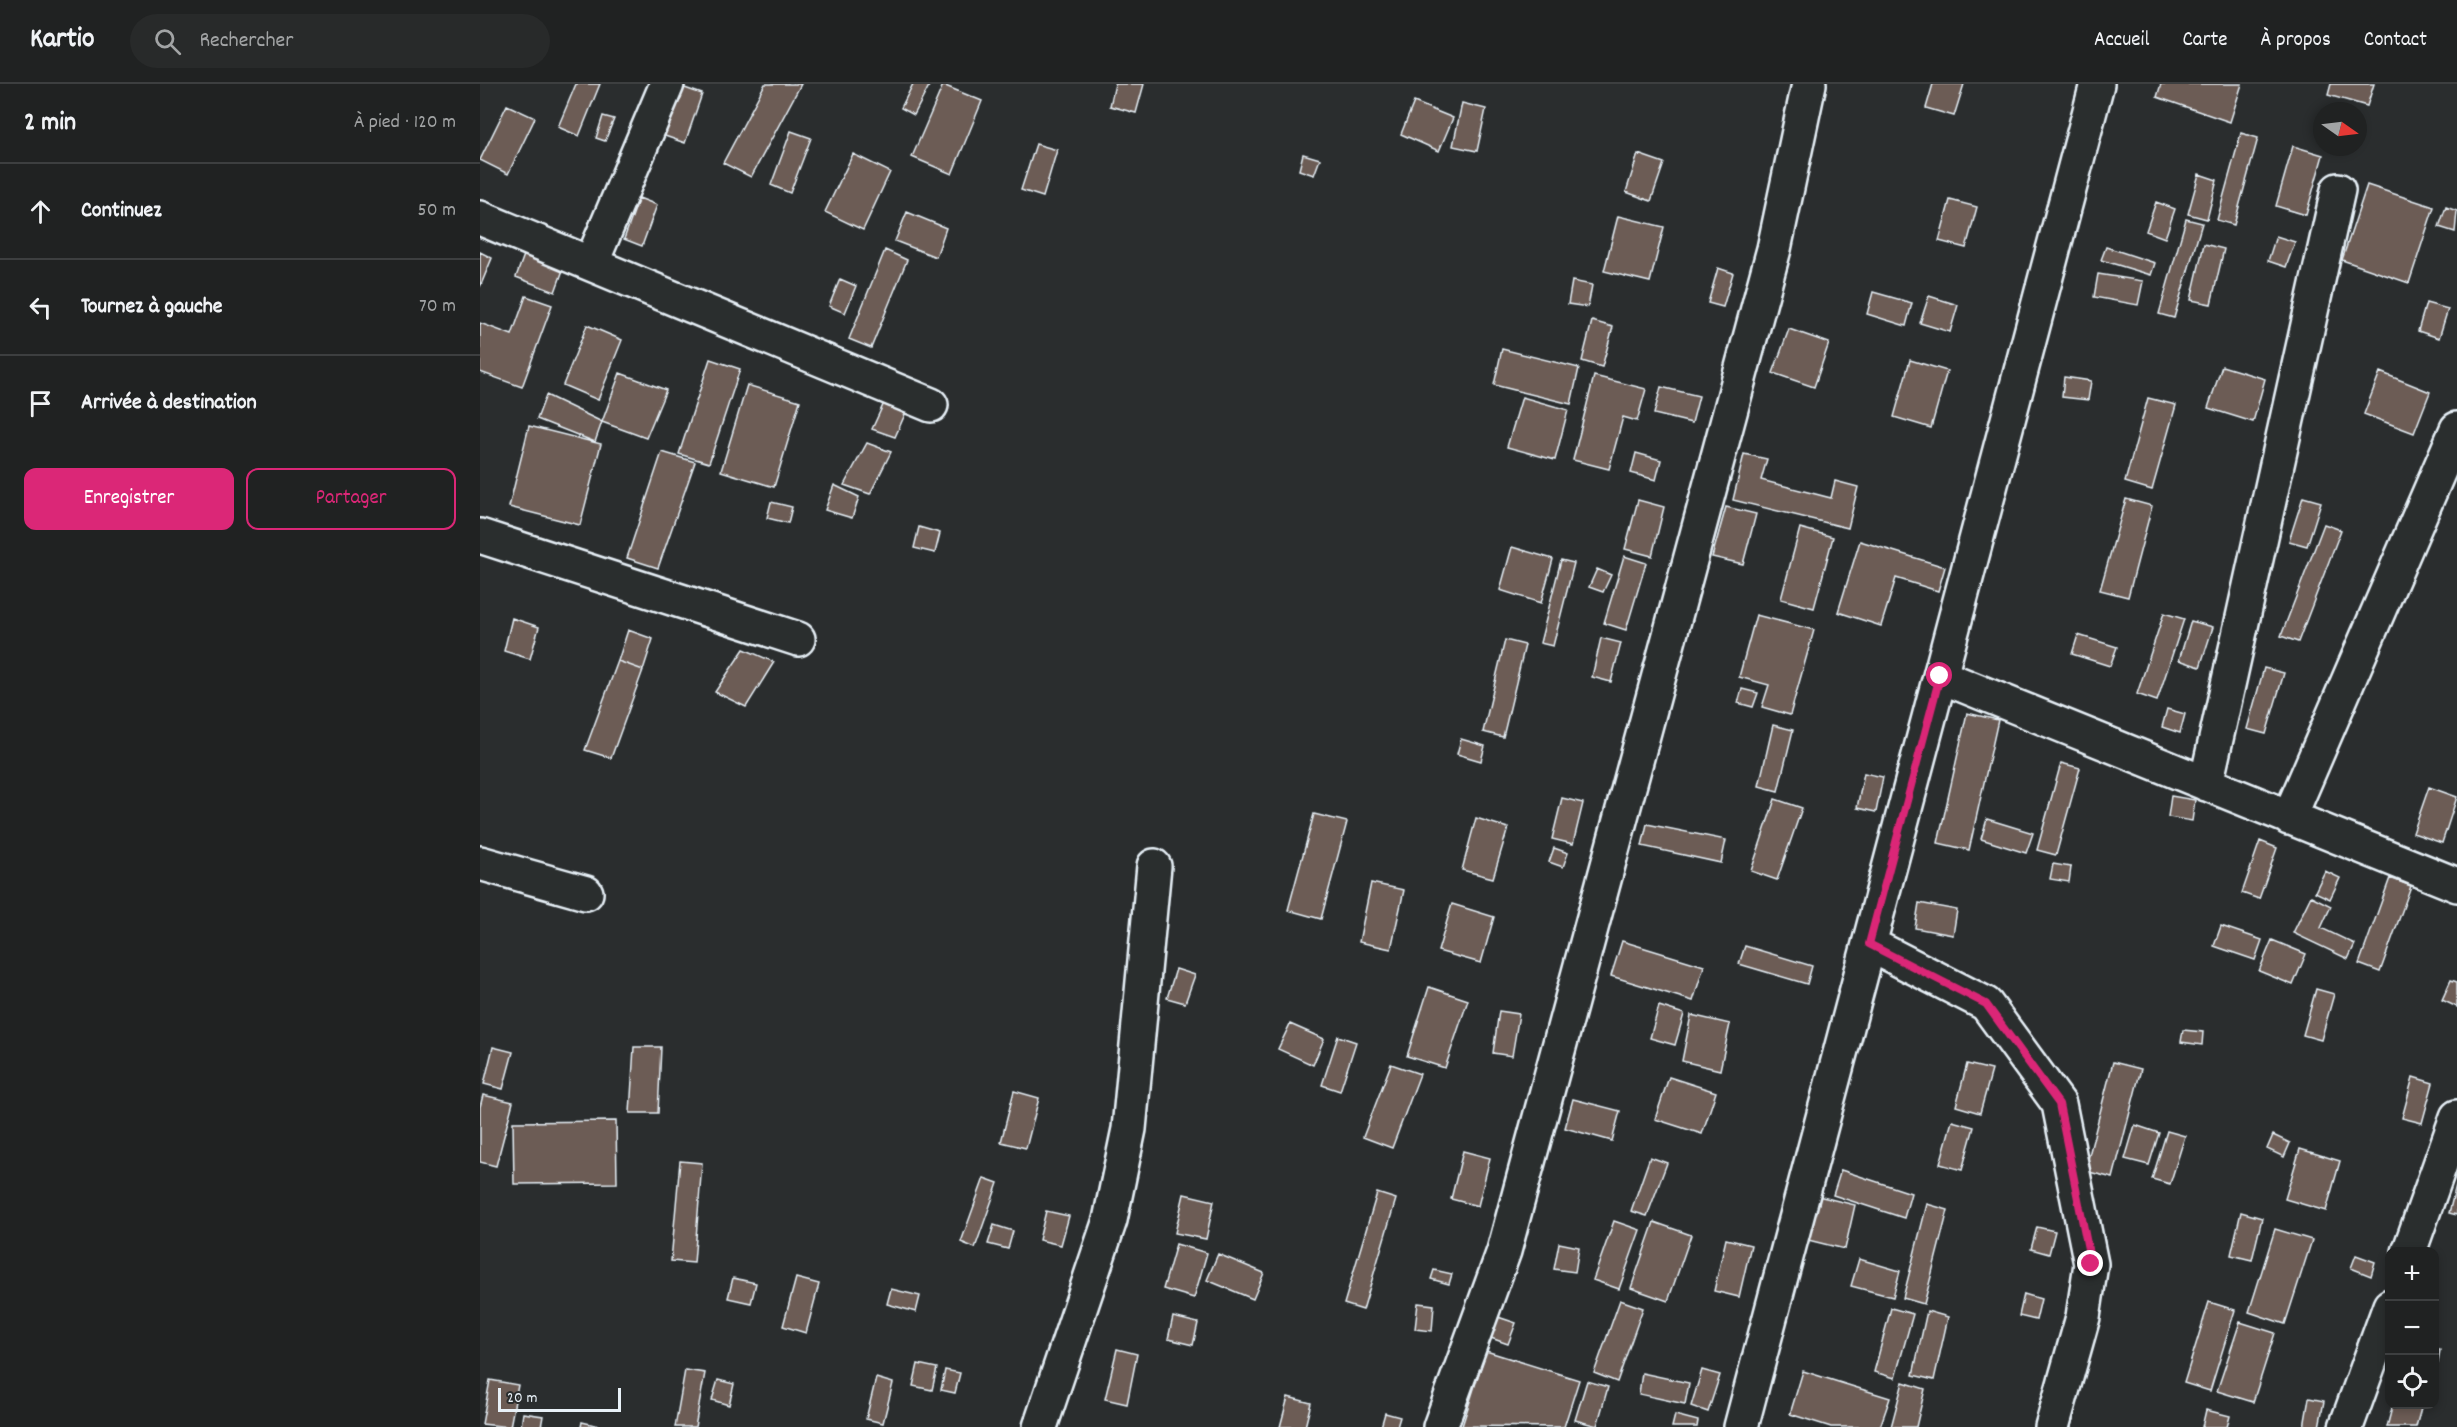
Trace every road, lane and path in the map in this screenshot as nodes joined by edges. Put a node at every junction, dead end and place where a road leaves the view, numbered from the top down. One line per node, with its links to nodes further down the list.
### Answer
1 (667, 84): 6 (street)
2 (1809, 84): 23 (street)
3 (2097, 84): 11 (street)
4 (2338, 190): 12 (street)
5 (480, 218): 6 (street)
6 (591, 264): 7 (street)
7 (931, 405)
8 (2457, 429): 13 (street)
9 (480, 536): 10 (street)
10 (798, 639)
11 (1940, 676): 12 (street); 18 (street)
12 (2206, 784): 13 (street)
13 (2289, 818): 16 (street)
14 (480, 863): 17 (street)
15 (1154, 866): 22 (street)
16 (2457, 885)
17 (586, 893)
18 (1869, 944): 24 (street); 25 (street)
19 (2457, 1117): 20 (street)
20 (2410, 1247)
21 (2385, 1320): 26 (street)
22 (1040, 1427)
23 (1440, 1427)
24 (1741, 1427)
25 (2052, 1427)
26 (2346, 1427)

